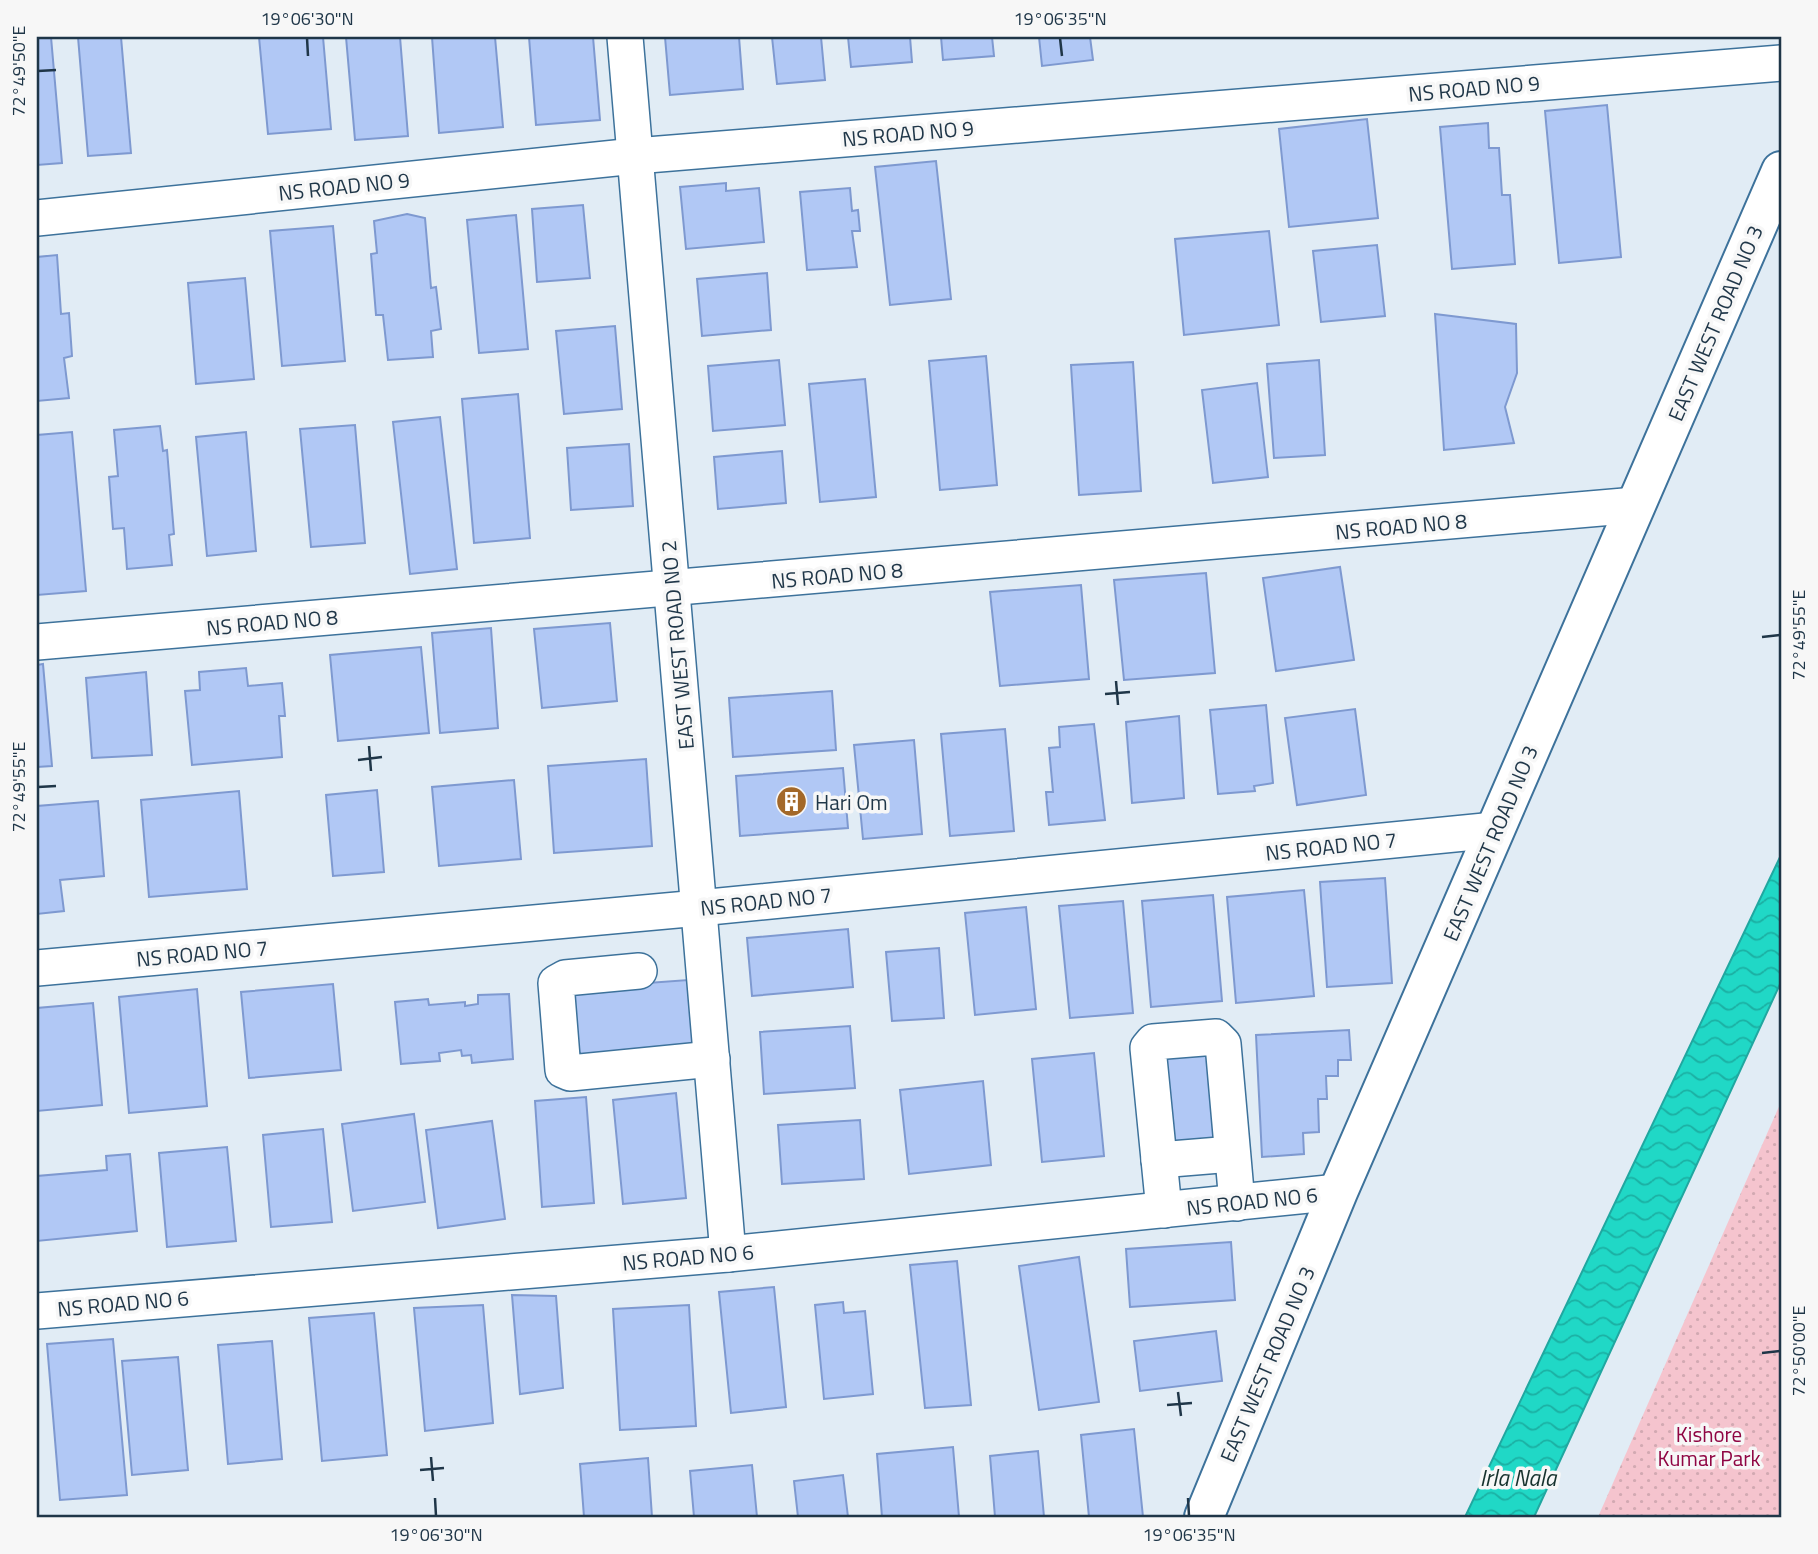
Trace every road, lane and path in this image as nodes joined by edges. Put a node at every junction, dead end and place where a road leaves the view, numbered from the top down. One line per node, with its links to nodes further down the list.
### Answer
1 (625, 37): 3 (street, EAST WEST ROAD NO 2)
2 (1781, 63): 3 (street, NS ROAD NO 9)
3 (635, 156): 5 (street, NS ROAD NO 9); 7 (street, EAST WEST ROAD NO 2)
4 (1781, 171): 6 (street, EAST WEST ROAD NO 3)
5 (37, 218)
6 (1636, 505): 7 (street, NS ROAD NO 8); 9 (street, EAST WEST ROAD NO 3)
7 (672, 590): 8 (street, NS ROAD NO 8); 10 (street, EAST WEST ROAD NO 2)
8 (37, 642)
9 (1495, 830): 10 (street, NS ROAD NO 7); 16 (street, EAST WEST ROAD NO 3)
10 (699, 908): 11 (street, NS ROAD NO 7); 13 (street, EAST WEST ROAD NO 2)
11 (615, 915): 12 (street, NS ROAD NO 7); 13 (street)
12 (37, 968)
13 (712, 1059): 19 (street, EAST WEST ROAD NO 2)
14 (1232, 1154): 15 (street); 15 (street); 17 (street)
15 (1159, 1160): 18 (street)
16 (1338, 1192): 17 (street, NS ROAD NO 6); 21 (street, EAST WEST ROAD NO 3)
17 (1237, 1203): 18 (street, NS ROAD NO 6)
18 (1164, 1210): 19 (street, NS ROAD NO 6)
19 (728, 1254): 20 (street, NS ROAD NO 6)
20 (37, 1311)
21 (1204, 1517)

